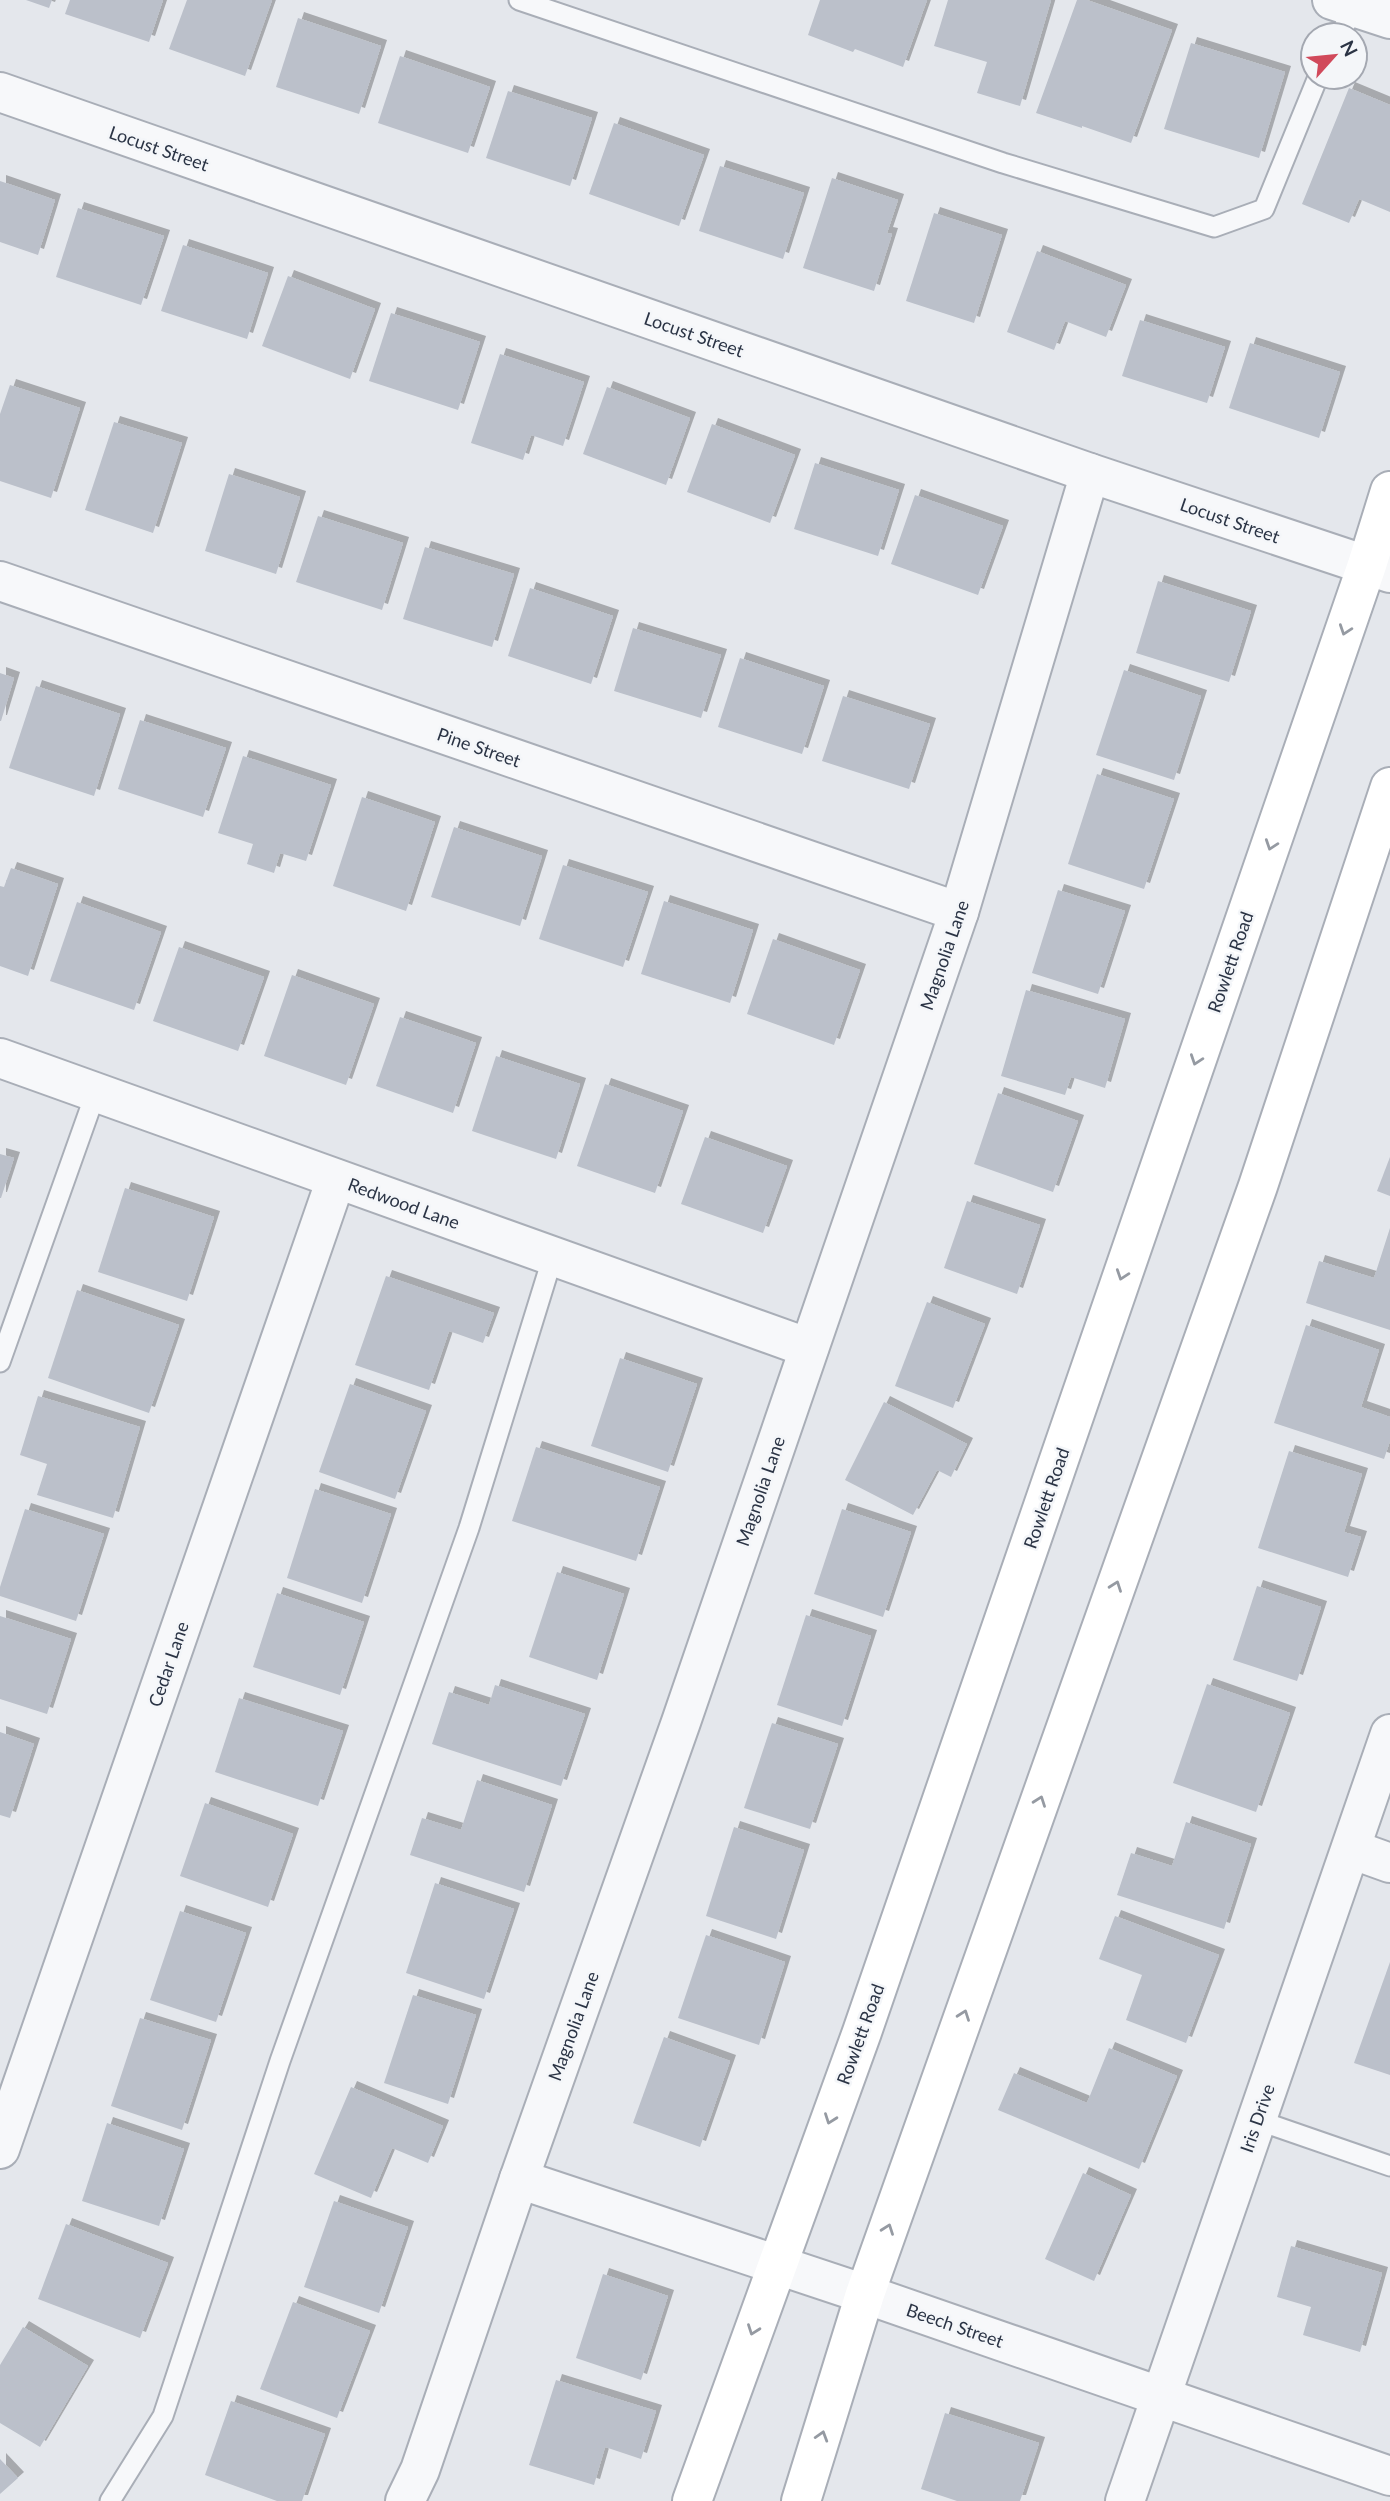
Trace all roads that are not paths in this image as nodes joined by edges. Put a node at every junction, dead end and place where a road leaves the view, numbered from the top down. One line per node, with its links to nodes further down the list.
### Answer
1 (519, 0): 4 (lane)
2 (1342, 14): 3 (street)
3 (1390, 19)
4 (1312, 91)
5 (0, 92): 6 (street, Locust Street)
6 (1090, 473): 8 (street, Locust Street); 11 (street, Magnolia Lane)
7 (1390, 491): 8 (main road, Rowlett Road)
8 (1378, 569): 25 (main road, Rowlett Road, one-way to 25)
9 (0, 581): 11 (street, Pine Street)
10 (1390, 787): 26 (main road, one-way to 10)
11 (959, 912): 16 (street, Magnolia Lane)
12 (0, 1058): 13 (street, Redwood Lane)
13 (96, 1092): 14 (street, Redwood Lane); 17 (lane)
14 (336, 1179): 15 (street, Redwood Lane); 22 (street, Cedar Lane)
15 (553, 1256): 16 (street, Redwood Lane); 29 (lane)
16 (809, 1348): 24 (street, Magnolia Lane)
17 (0, 1362)
18 (1390, 1734): 19 (street, Iris Drive)
19 (1351, 1849): 20 (street); 21 (street, Iris Drive)
20 (1390, 1863)
21 (1256, 2120): 23 (lane); 27 (street, Iris Drive)
22 (0, 2149)
23 (1390, 2166)
24 (519, 2179): 25 (street, Beech Street); 30 (street, Magnolia Lane)
25 (776, 2265): 26 (street, Beech Street); 31 (main road, Rowlett Road, one-way to 31)
26 (865, 2294): 27 (street, Beech Street); 32 (main road, one-way to 26)
27 (1160, 2397): 28 (street, Beech Street); 33 (street, Iris Drive)
28 (1390, 2476)
29 (110, 2501)
30 (405, 2501)
31 (692, 2501)
32 (802, 2501)
33 (1125, 2501)

